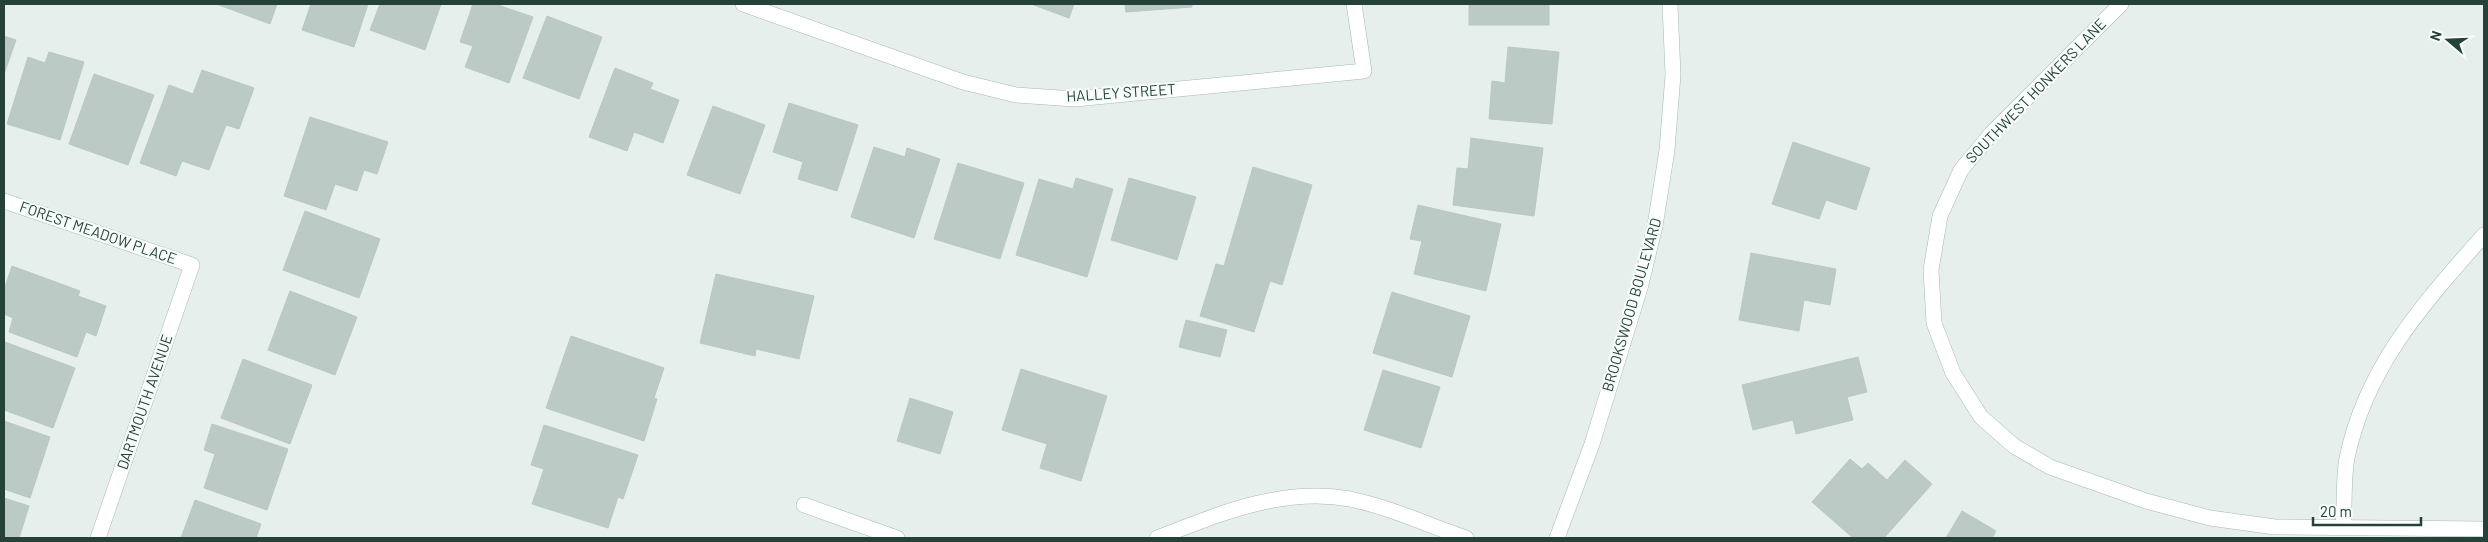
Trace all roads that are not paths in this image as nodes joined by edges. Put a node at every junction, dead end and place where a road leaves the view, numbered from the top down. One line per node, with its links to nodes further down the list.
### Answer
1 (743, 4): 2 (street, HALLEY STREET)
2 (1354, 4)
3 (1670, 4): 15 (street, BROOKSWOOD BOULEVARD)
4 (2121, 4): 9 (street, SOUTHWEST HONKERS LANE)
5 (4, 201): 7 (street, FOREST MEADOW PLACE)
6 (2484, 235): 9 (street)
7 (192, 265): 11 (street, DARTMOUTH AVENUE)
8 (804, 505): 12 (street)
9 (2344, 526): 10 (street, SOUTHWEST HONKERS LANE)
10 (2484, 529)
11 (98, 538)
12 (898, 538)
13 (1157, 538): 14 (street)
14 (1466, 538)
15 (1557, 538)

